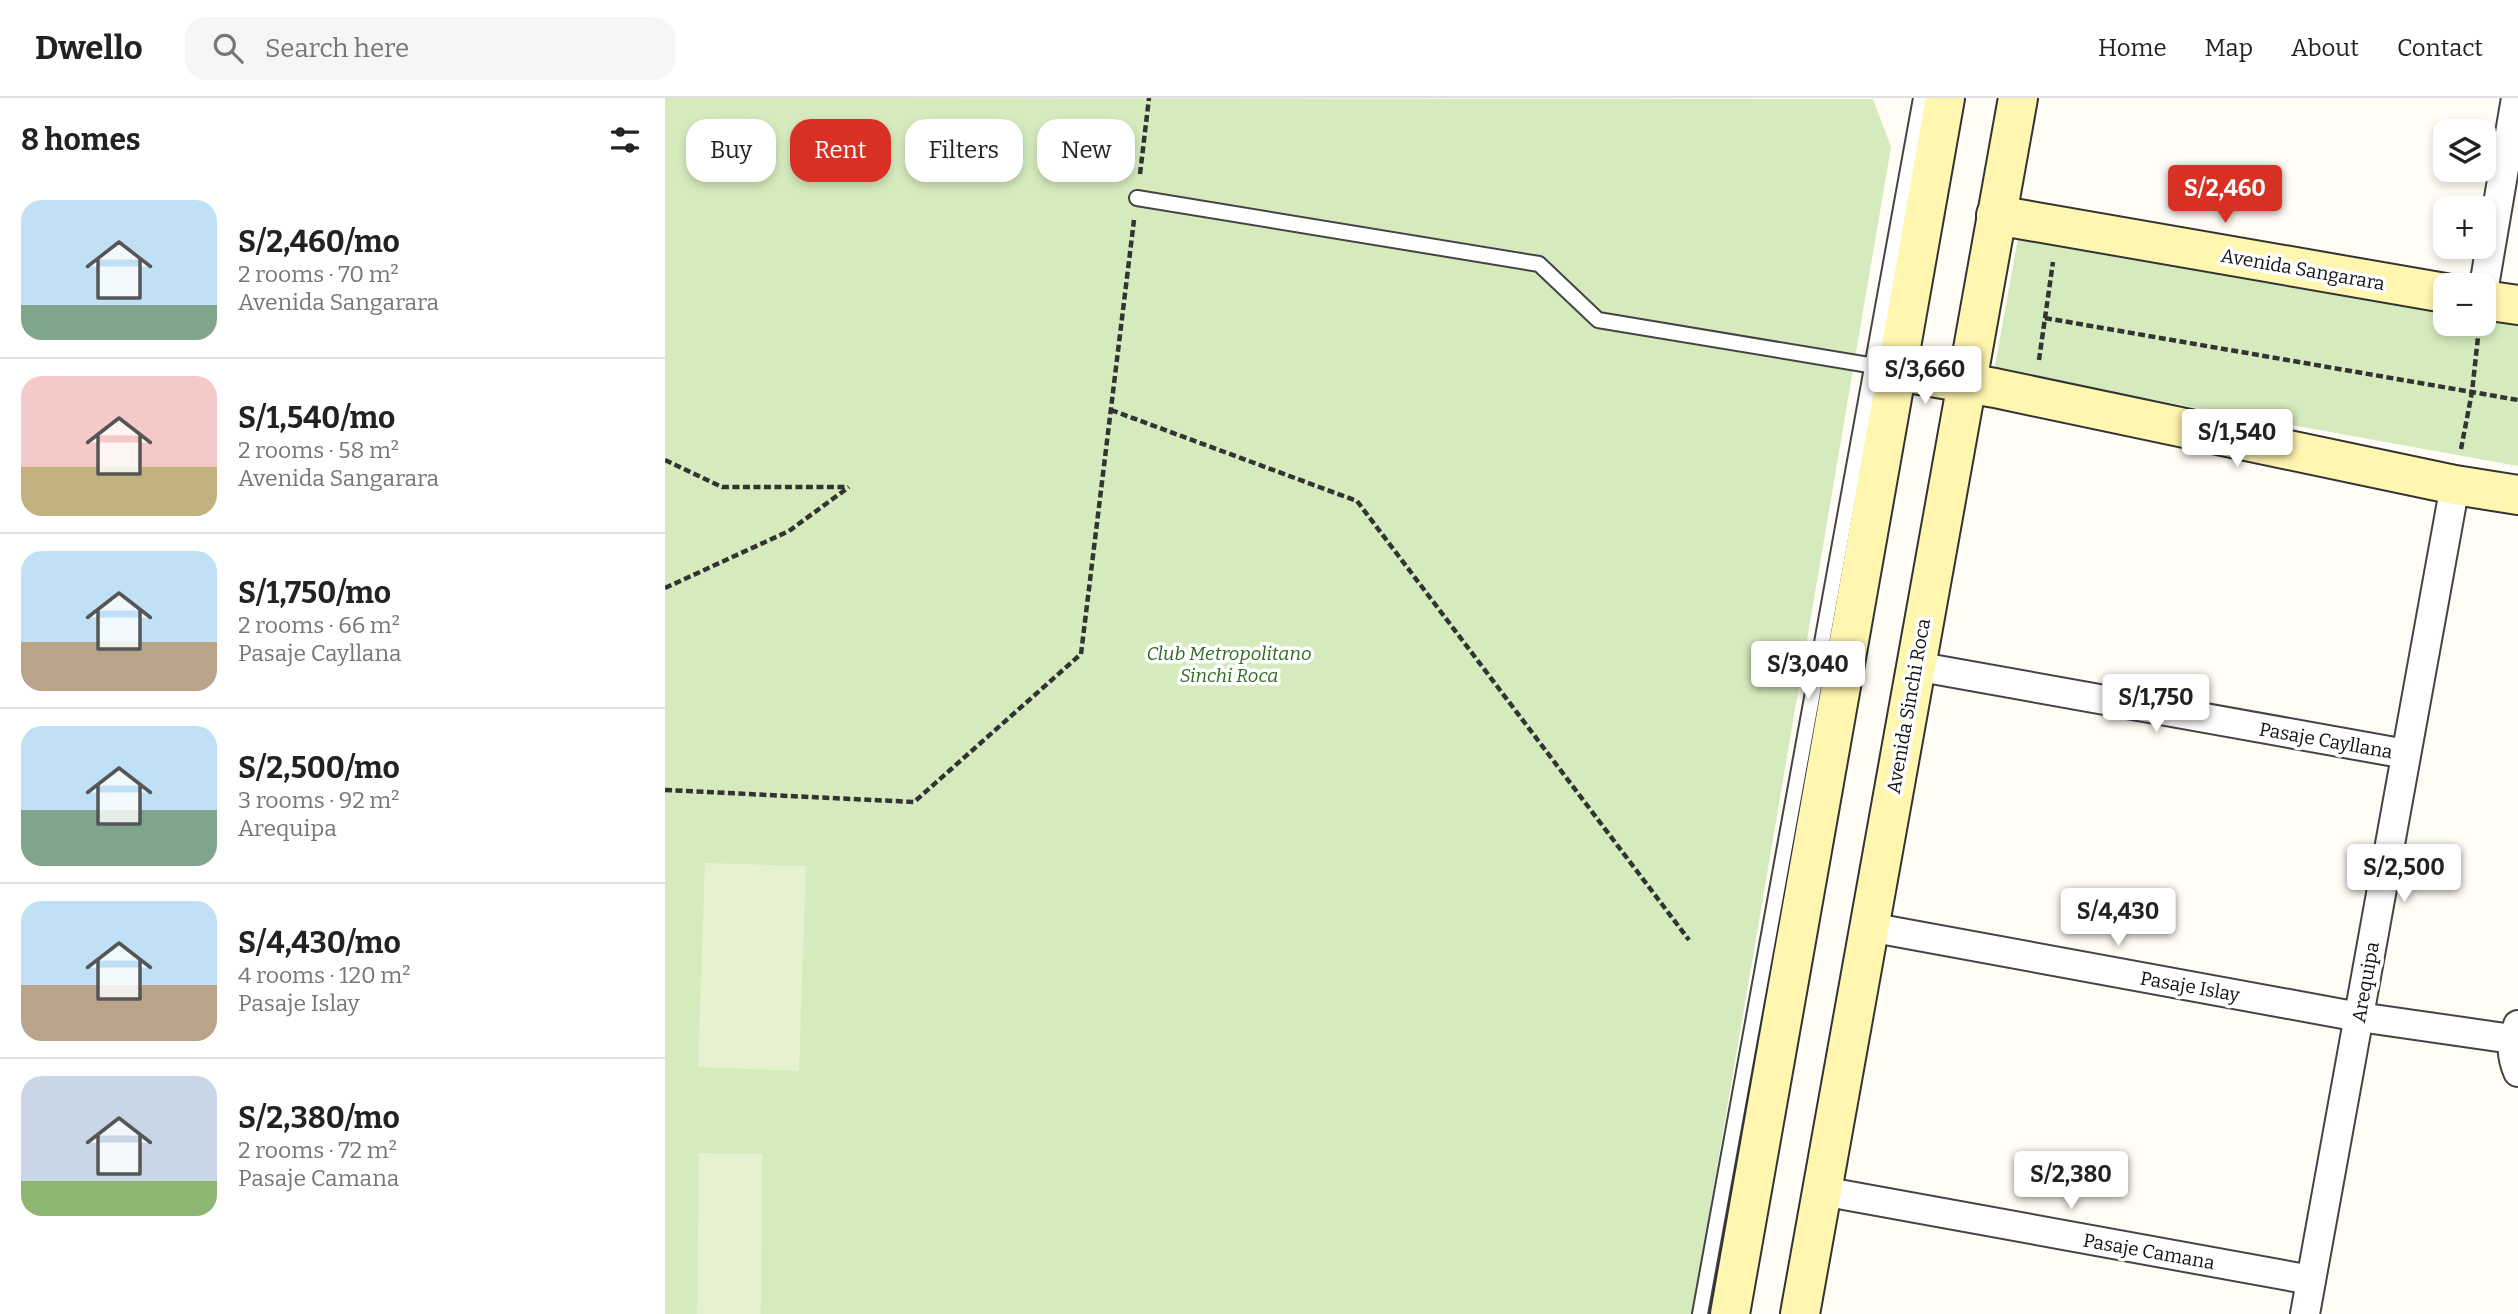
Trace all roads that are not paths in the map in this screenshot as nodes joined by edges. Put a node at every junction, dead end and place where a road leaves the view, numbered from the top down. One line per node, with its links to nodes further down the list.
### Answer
1 (1921, 98): 11 (lane)
2 (1945, 98): 11 (main road)
3 (2018, 98): 6 (main road, Avenida Sinchi Roca)
4 (2517, 98): 7 (street)
5 (1137, 198): 11 (lane)
6 (1996, 215): 8 (main road, Avenida Sangarara); 12 (main road, Avenida Sinchi Roca)
7 (2486, 273)
8 (2433, 291)
9 (2496, 302): 10 (main road)
10 (2518, 306)
11 (1885, 368): 12 (main road); 20 (main road)
12 (1965, 383): 13 (main road); 15 (main road, Avenida Sinchi Roca)
13 (2455, 485): 14 (main road); 16 (street, Arequipa)
14 (2518, 495)
15 (1915, 666): 16 (street, Pasaje Cayllana); 17 (main road, Avenida Sinchi Roca)
16 (2406, 754): 18 (street, Arequipa)
17 (1869, 927): 18 (street, Pasaje Islay); 22 (main road, Avenida Sinchi Roca)
18 (2359, 1017): 19 (street, Pasaje Islay); 23 (street, Arequipa)
19 (2515, 1032): 21 (street, Pasaje Islay)
20 (1761, 1059): 24 (lane); 25 (main road)
21 (2518, 1072)
22 (1822, 1191): 23 (street, Pasaje Camana); 26 (main road, Avenida Sinchi Roca)
23 (2311, 1280): 27 (street, Arequipa)
24 (1700, 1314)
25 (1730, 1314)
26 (1800, 1314)
27 (2305, 1314)

